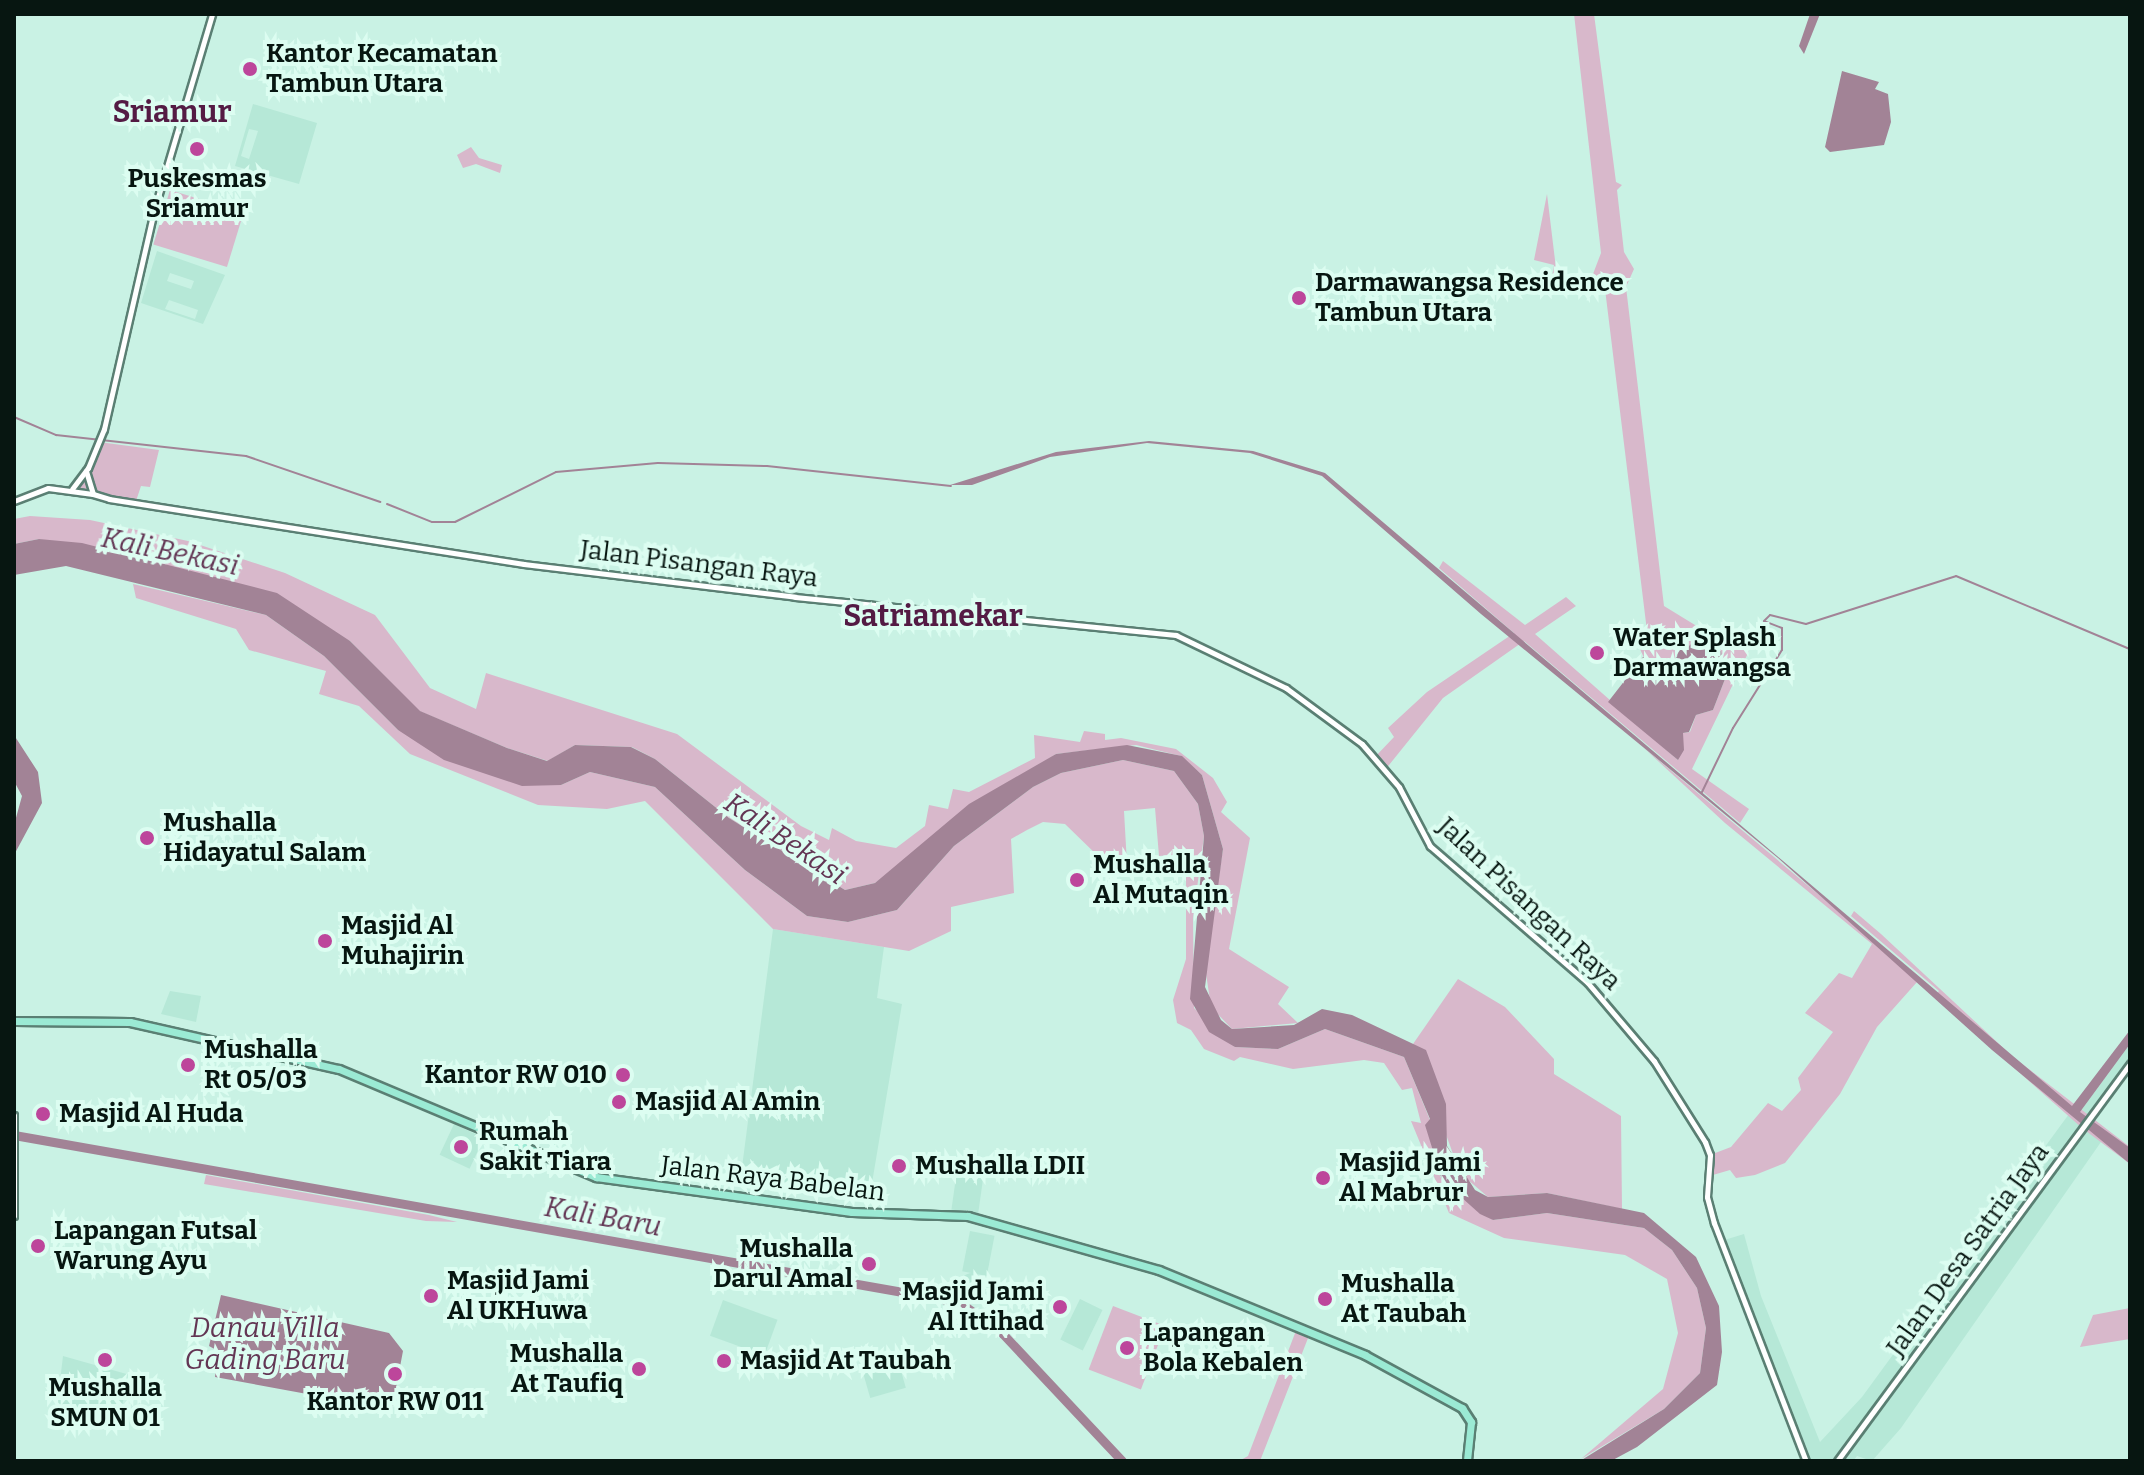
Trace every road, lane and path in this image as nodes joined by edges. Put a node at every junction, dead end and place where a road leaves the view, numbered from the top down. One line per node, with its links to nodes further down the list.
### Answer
1 (212, 14): 2 (street)
2 (86, 471): 3 (street); 4 (street)
3 (72, 489): 4 (street, Jalan Pisangan Raya); 5 (street, Jalan Pisangan Raya)
4 (92, 492): 12 (street, Jalan Pisangan Raya)
5 (14, 501)
6 (14, 1021): 11 (main road, Jalan Raya Babelan)
7 (2130, 1063): 13 (street, Jalan Desa Satria Jaya)
8 (14, 1115): 9 (street)
9 (16, 1136): 10 (street)
10 (14, 1216)
11 (1467, 1461)
12 (1806, 1461)
13 (1837, 1461)

